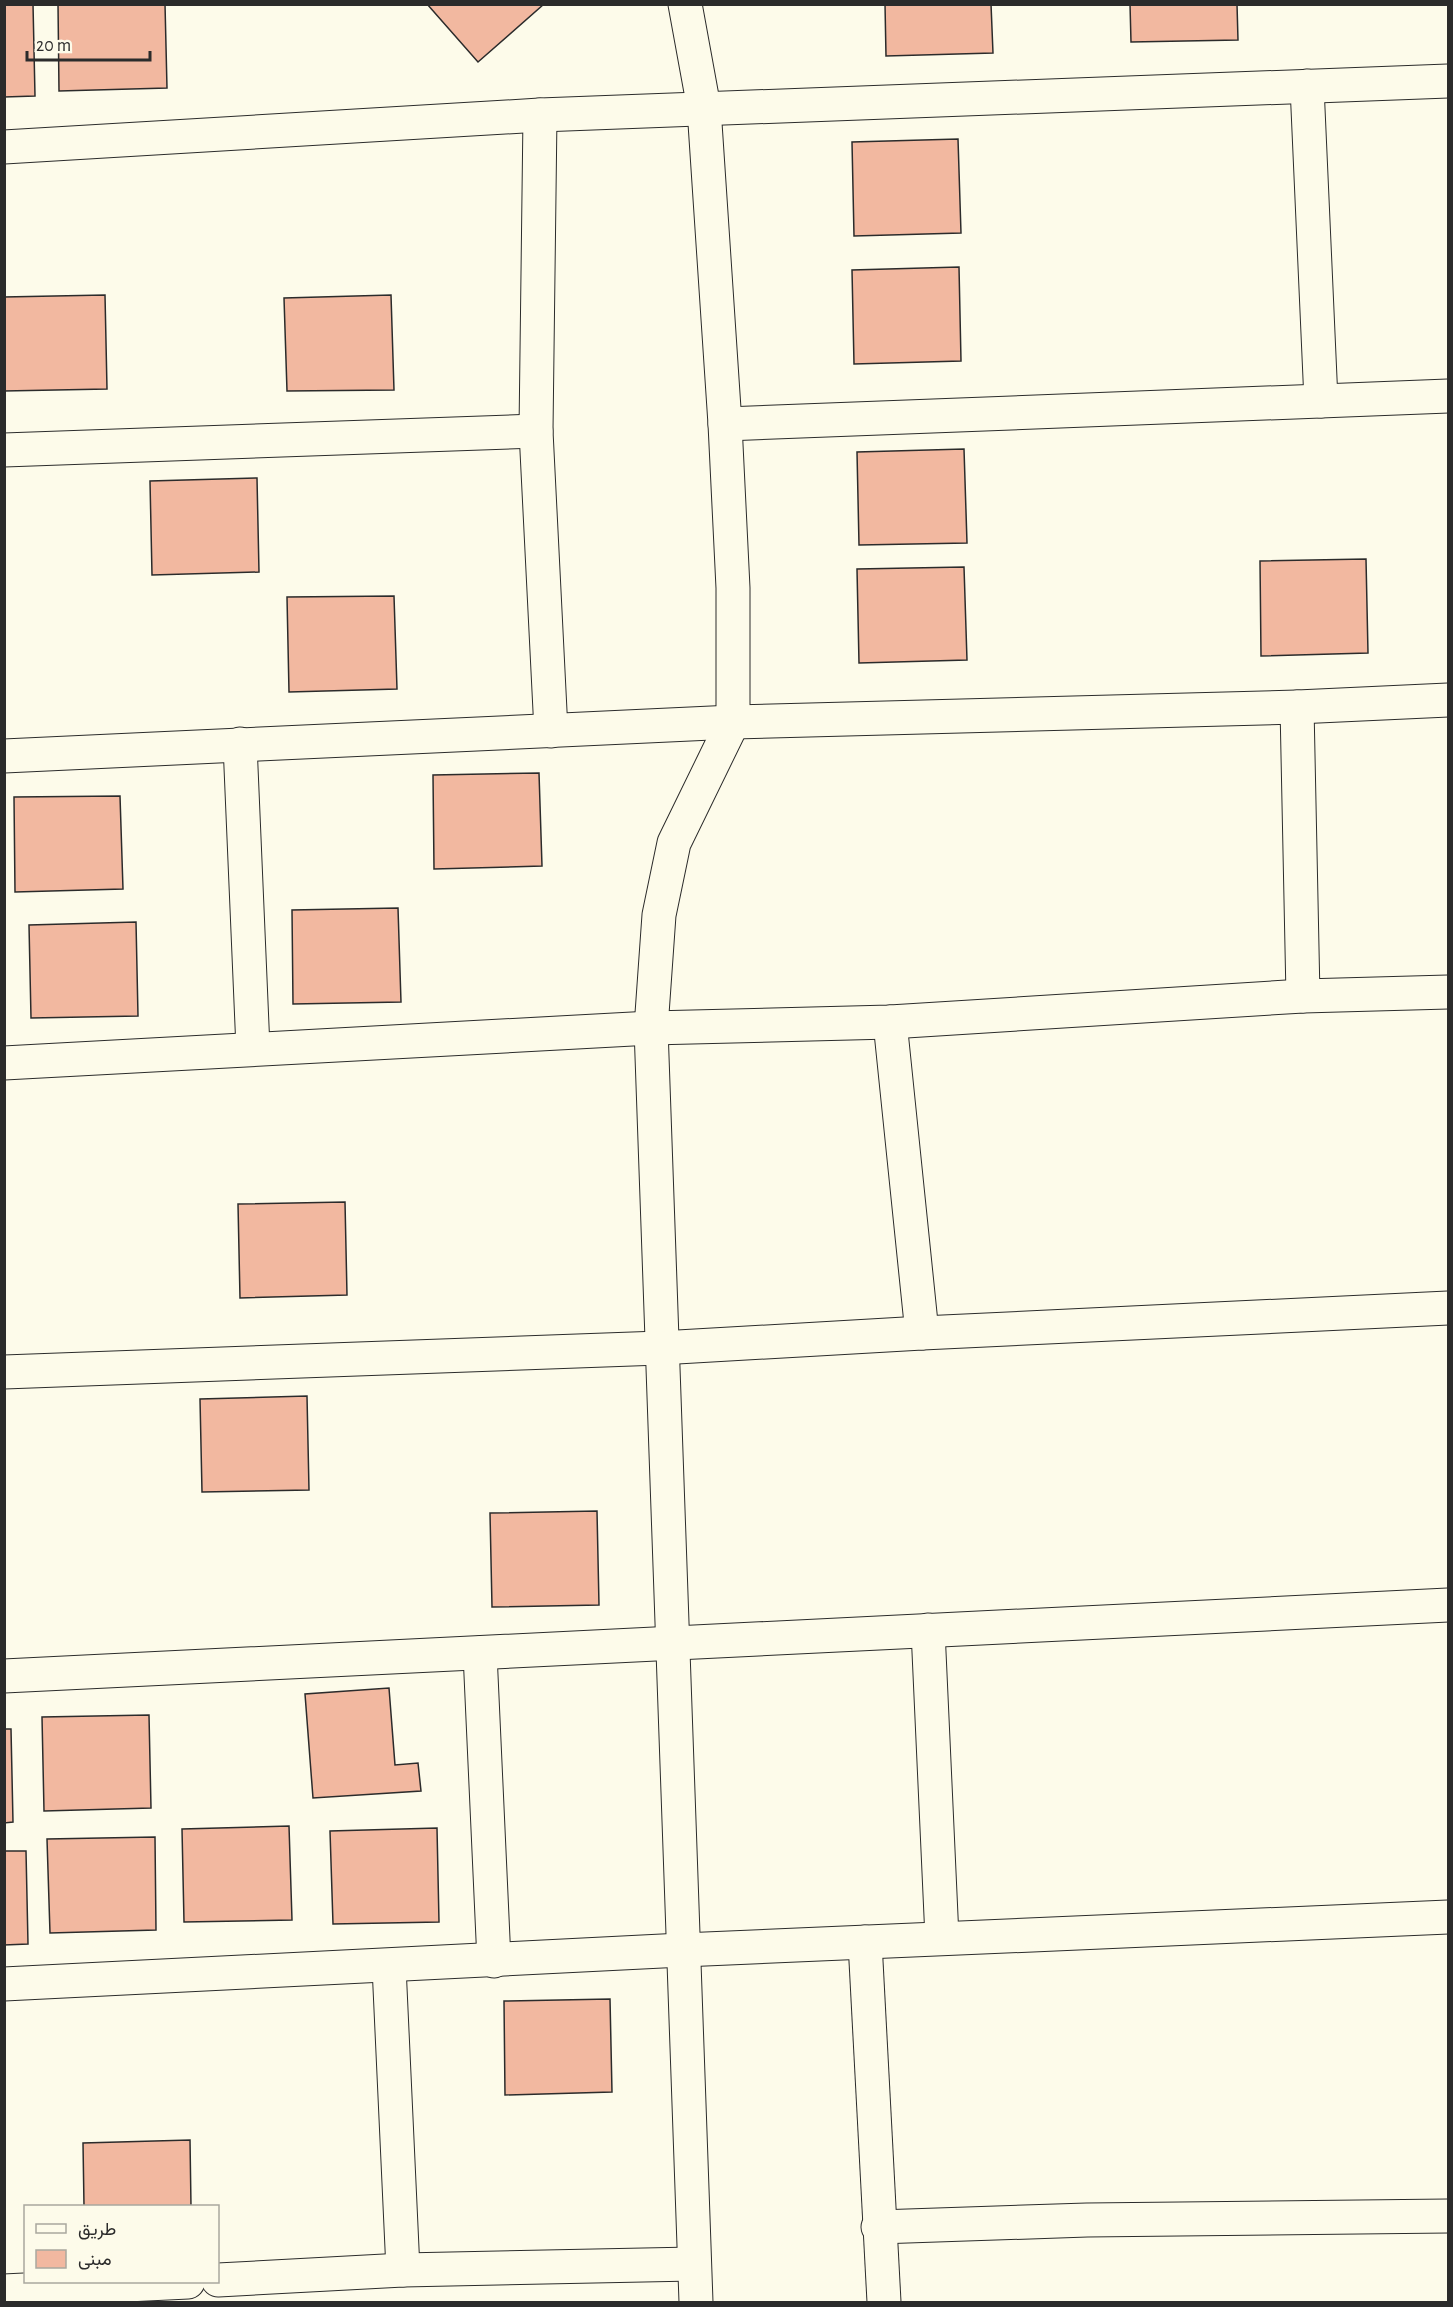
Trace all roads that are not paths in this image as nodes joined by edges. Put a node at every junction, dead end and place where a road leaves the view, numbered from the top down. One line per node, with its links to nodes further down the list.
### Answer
1 (685, 4): 4 (street)
2 (1449, 81): 3 (street)
3 (1307, 86): 4 (street); 8 (street)
4 (704, 108): 5 (street); 9 (street)
5 (540, 115): 6 (street); 10 (street)
6 (4, 147)
7 (1449, 396): 8 (street)
8 (1321, 401): 9 (street)
9 (725, 424): 14 (street)
10 (536, 431): 11 (street); 15 (street)
11 (4, 450)
12 (1449, 700): 13 (street)
13 (1298, 707): 14 (street); 19 (street)
14 (733, 722): 15 (street); 21 (street)
15 (551, 731): 16 (street)
16 (240, 744): 17 (street); 22 (street)
17 (4, 756)
18 (1449, 992): 19 (street)
19 (1303, 996): 20 (street)
20 (890, 1022): 21 (street); 25 (street)
21 (651, 1028): 22 (street); 26 (street)
22 (253, 1049): 23 (street)
23 (4, 1063)
24 (1449, 1308): 25 (street)
25 (922, 1333): 26 (street)
26 (660, 1348): 27 (street); 30 (street)
27 (4, 1372)
28 (1449, 1605): 29 (street)
29 (928, 1629): 30 (street); 34 (street)
30 (671, 1642): 31 (street); 36 (street)
31 (480, 1653): 32 (street); 37 (street)
32 (4, 1676)
33 (1449, 1917): 34 (street)
34 (942, 1938): 35 (street)
35 (865, 1942): 36 (street); 41 (street)
36 (682, 1950): 37 (street); 42 (street)
37 (494, 1961): 38 (street)
38 (389, 1966): 39 (street); 43 (street)
39 (4, 1984)
40 (1449, 2216): 41 (street)
41 (878, 2227): 48 (street)
42 (693, 2264): 43 (street); 47 (street)
43 (404, 2270): 44 (street)
44 (219, 2280)
45 (168, 2283): 46 (street)
46 (4, 2291)
47 (696, 2302)
48 (884, 2302)

